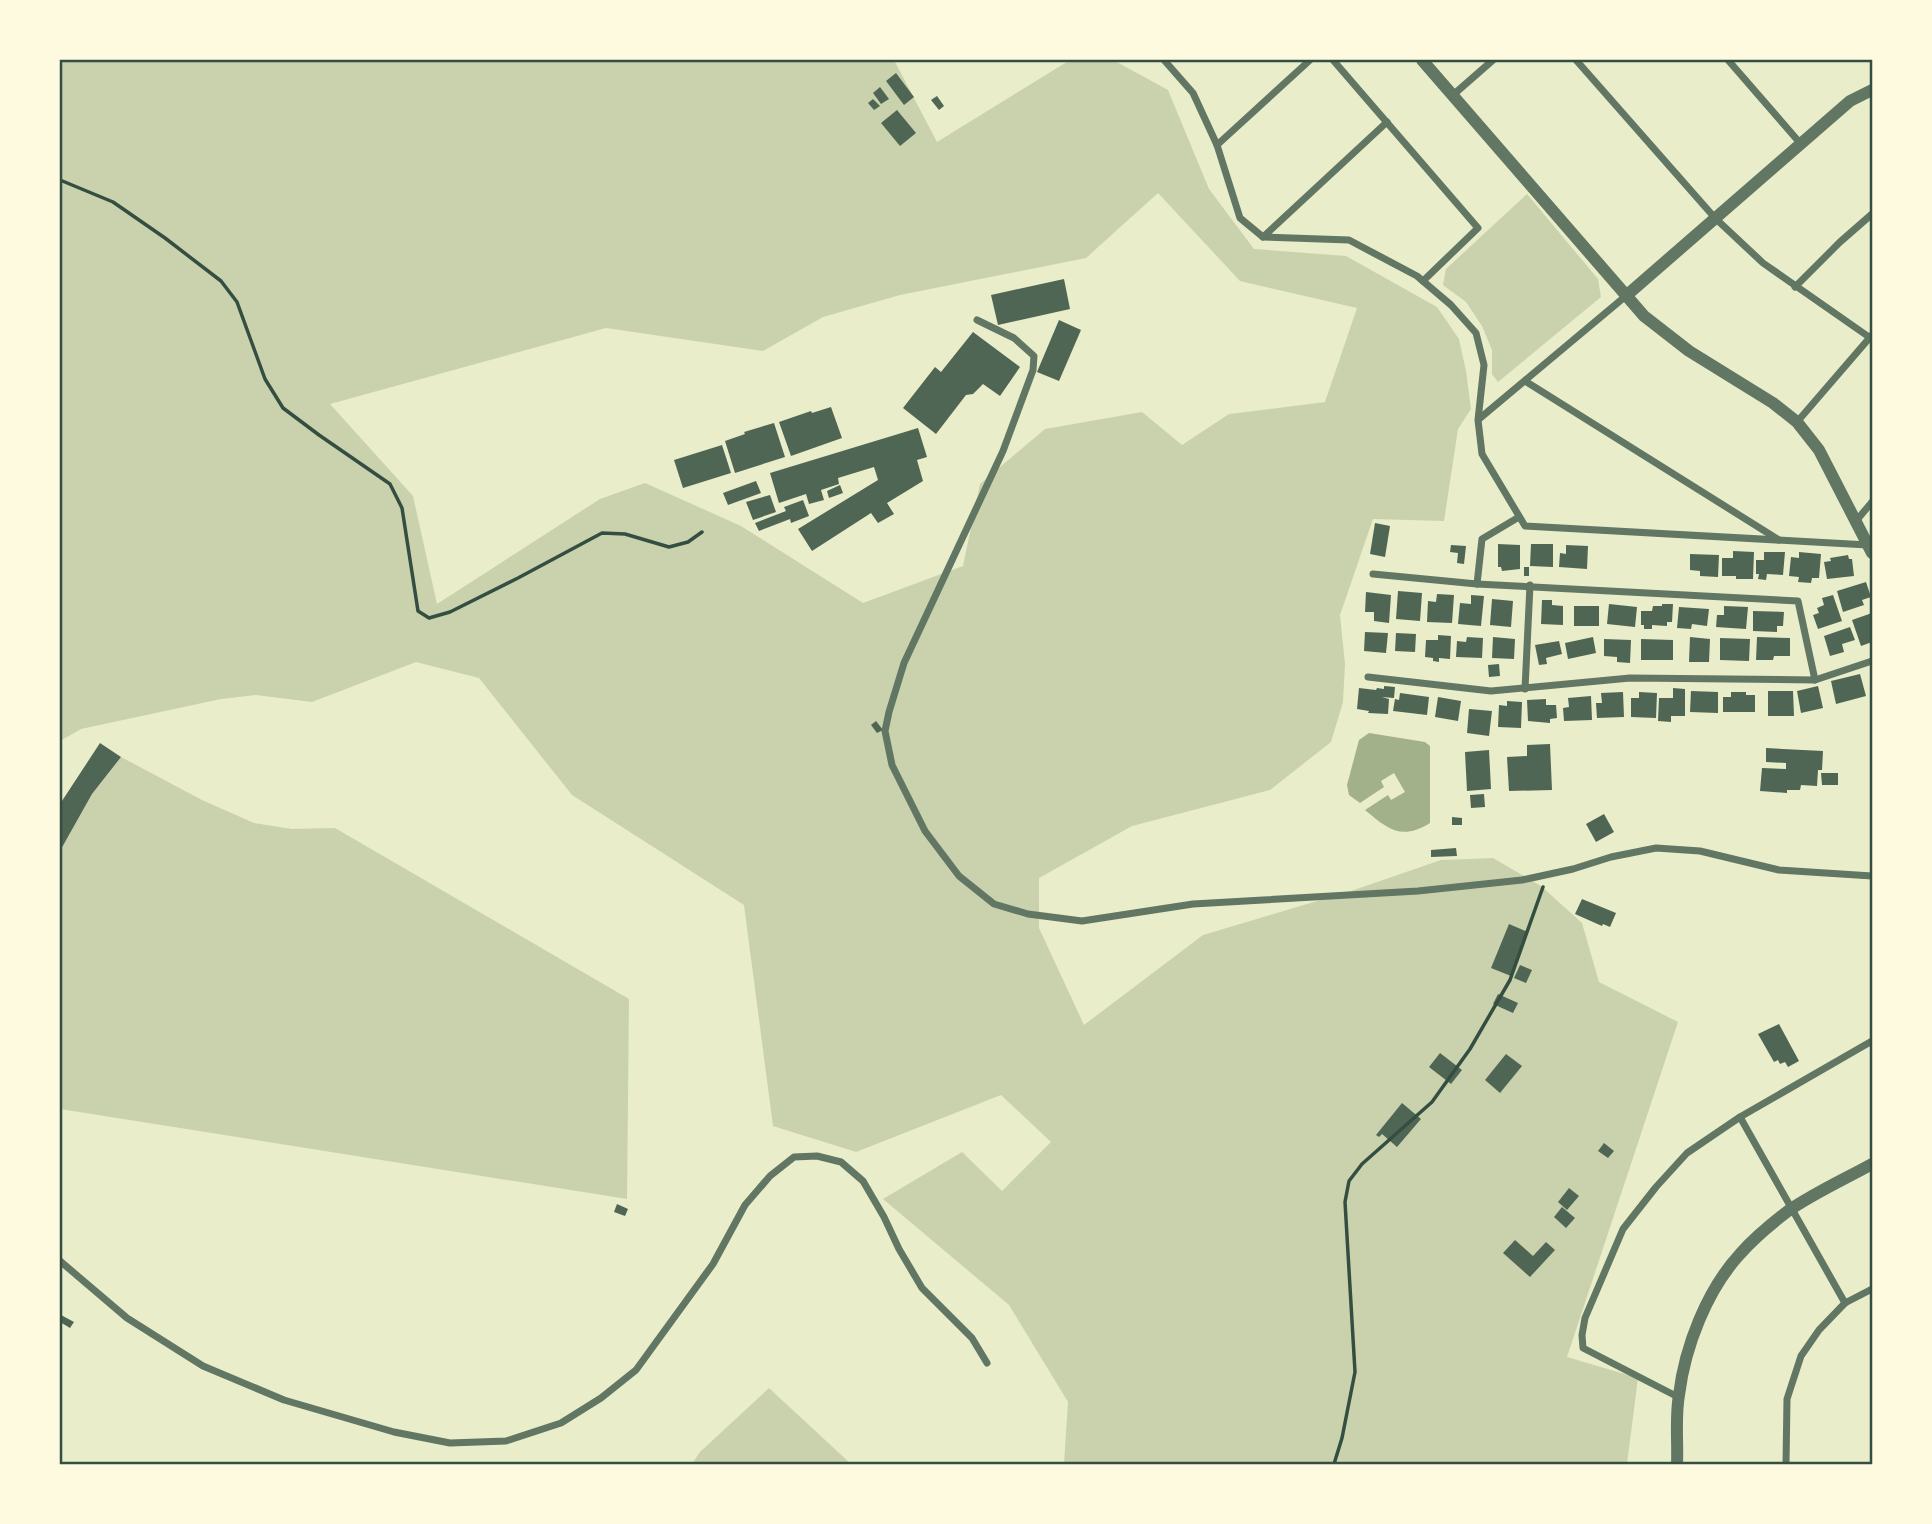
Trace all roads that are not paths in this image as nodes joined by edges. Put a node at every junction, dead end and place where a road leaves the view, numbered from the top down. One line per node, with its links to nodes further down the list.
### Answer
1 (1164, 60): 12 (street)
2 (1310, 60): 12 (street)
3 (1333, 60): 10 (street)
4 (1422, 60): 9 (street)
5 (1493, 60): 9 (street)
6 (1576, 60): 14 (street)
7 (1728, 60): 11 (street)
8 (1872, 90): 11 (street)
9 (1452, 95): 18 (street)
10 (1387, 122): 15 (street); 16 (street)
11 (1800, 143): 14 (street)
12 (1217, 145): 15 (street)
13 (1872, 214): 17 (street)
14 (1715, 218): 17 (street); 18 (street)
15 (1264, 237): 16 (street)
16 (1423, 281): 22 (street)
17 (1795, 287): 20 (street)
18 (1627, 295): 21 (street); 23 (street)
19 (977, 320): 36 (street)
20 (1871, 336): 23 (street)
21 (1525, 381): 22 (street); 27 (street)
22 (1478, 420): 25 (street)
23 (1797, 422): 26 (street)
24 (1872, 502): 26 (street)
25 (1519, 517): 27 (street); 30 (street)
26 (1856, 521): 28 (street)
27 (1780, 541): 28 (street)
28 (1870, 549)
29 (1373, 574): 30 (street)
30 (1477, 584): 31 (street)
31 (1530, 585): 34 (street); 35 (street)
32 (1872, 661): 34 (street)
33 (1368, 677): 35 (street)
34 (1815, 680): 35 (street)
35 (1525, 689)
36 (1872, 876)
37 (1872, 1041): 38 (street)
38 (1740, 1117): 40 (street); 45 (street)
39 (1872, 1164): 40 (street)
40 (1791, 1209): 43 (street); 45 (street)
41 (60, 1261): 44 (street)
42 (1872, 1289): 43 (street)
43 (1845, 1303): 47 (street)
44 (987, 1363)
45 (1678, 1396): 46 (street)
46 (1677, 1465)
47 (1786, 1465)

